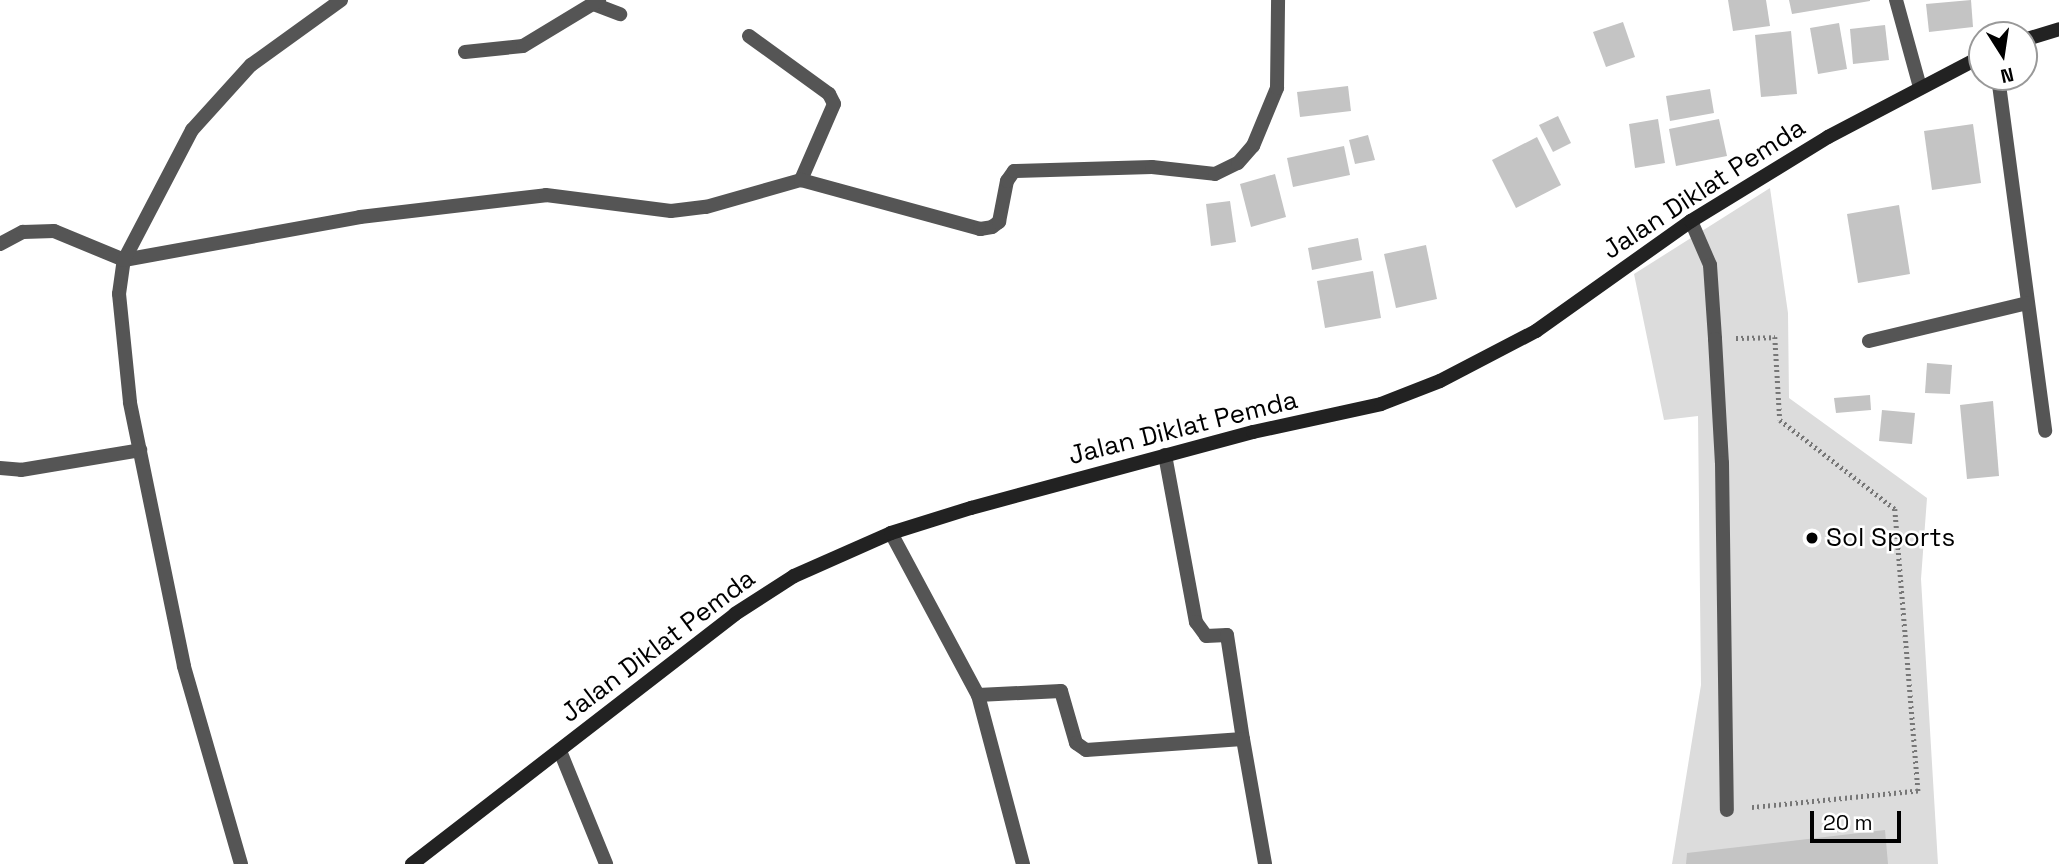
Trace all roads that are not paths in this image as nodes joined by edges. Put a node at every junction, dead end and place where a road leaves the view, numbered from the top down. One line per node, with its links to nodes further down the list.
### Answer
1 (341, 0): 16 (street)
2 (1278, 0): 13 (street)
3 (1896, 0): 11 (street)
4 (597, 2): 5 (street); 9 (street)
5 (620, 14)
6 (2059, 29): 8 (street)
7 (749, 36): 13 (street)
8 (2038, 36)
9 (465, 52)
10 (1968, 63): 11 (street, Jalan Diklat Pemda)
11 (1920, 87): 14 (street, Jalan Diklat Pemda)
12 (2000, 91): 17 (street)
13 (801, 180): 16 (street)
14 (1691, 221): 21 (street, Jalan Diklat Pemda); 27 (street)
15 (0, 244): 16 (street)
16 (124, 260): 20 (street)
17 (2027, 303): 18 (street); 19 (street)
18 (1869, 341)
19 (2045, 431)
20 (140, 450): 22 (street); 28 (street)
21 (1165, 455): 23 (street, Jalan Diklat Pemda); 25 (street)
22 (0, 468)
23 (891, 533): 24 (street); 26 (street, Jalan Diklat Pemda)
24 (978, 695): 25 (street); 31 (street)
25 (1242, 739): 32 (street)
26 (560, 751): 29 (street, Jalan Diklat Pemda); 30 (street)
27 (1727, 810)
28 (241, 864)
29 (412, 864)
30 (606, 864)
31 (1023, 864)
32 (1265, 864)

